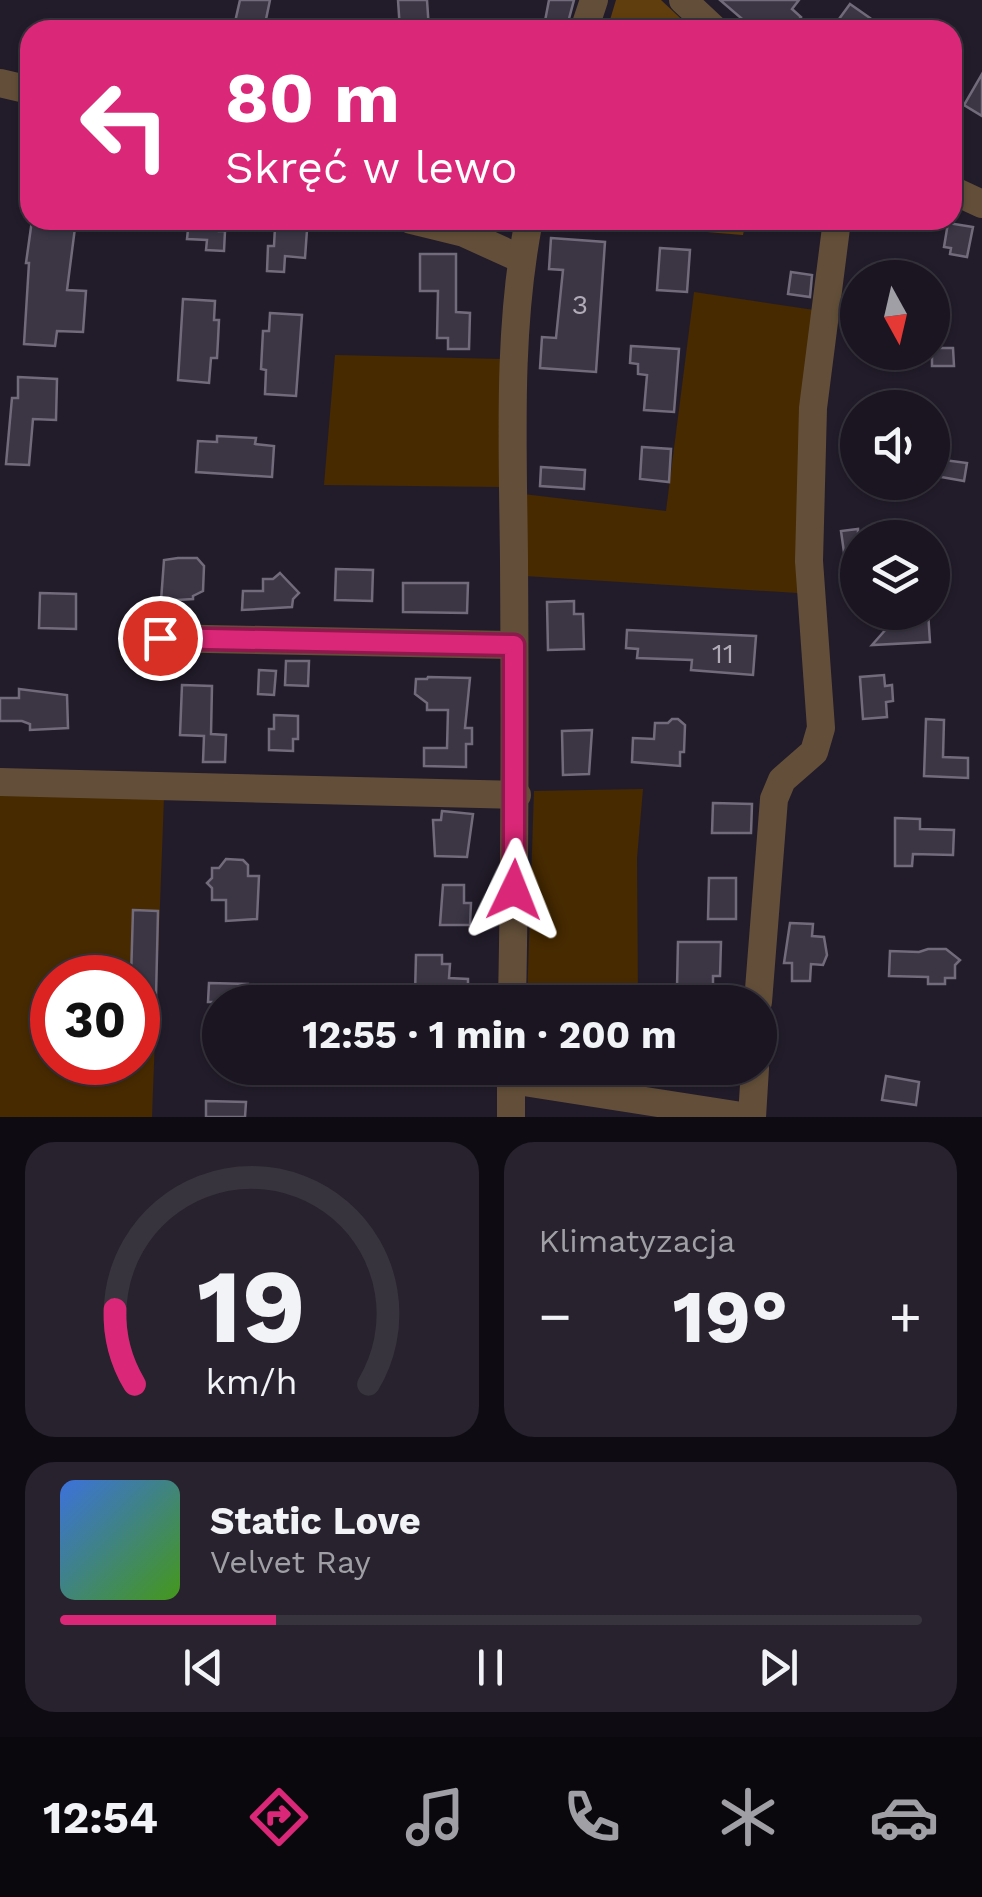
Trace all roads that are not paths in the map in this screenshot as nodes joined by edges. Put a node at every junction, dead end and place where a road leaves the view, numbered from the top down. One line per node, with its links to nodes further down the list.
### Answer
1 (684, 0): 2 (street)
2 (705, 20)
3 (452, 230): 6 (street)
4 (527, 230): 6 (street)
5 (837, 230): 12 (street)
6 (521, 259): 8 (street)
7 (160, 638): 8 (street)
8 (514, 645): 10 (street)
9 (0, 782): 10 (street)
10 (517, 795): 11 (street)
11 (512, 985)
12 (759, 985)
13 (511, 1085): 16 (street)
14 (572, 1085): 17 (street)
15 (753, 1085): 17 (street)
16 (511, 1117)
17 (750, 1117)

